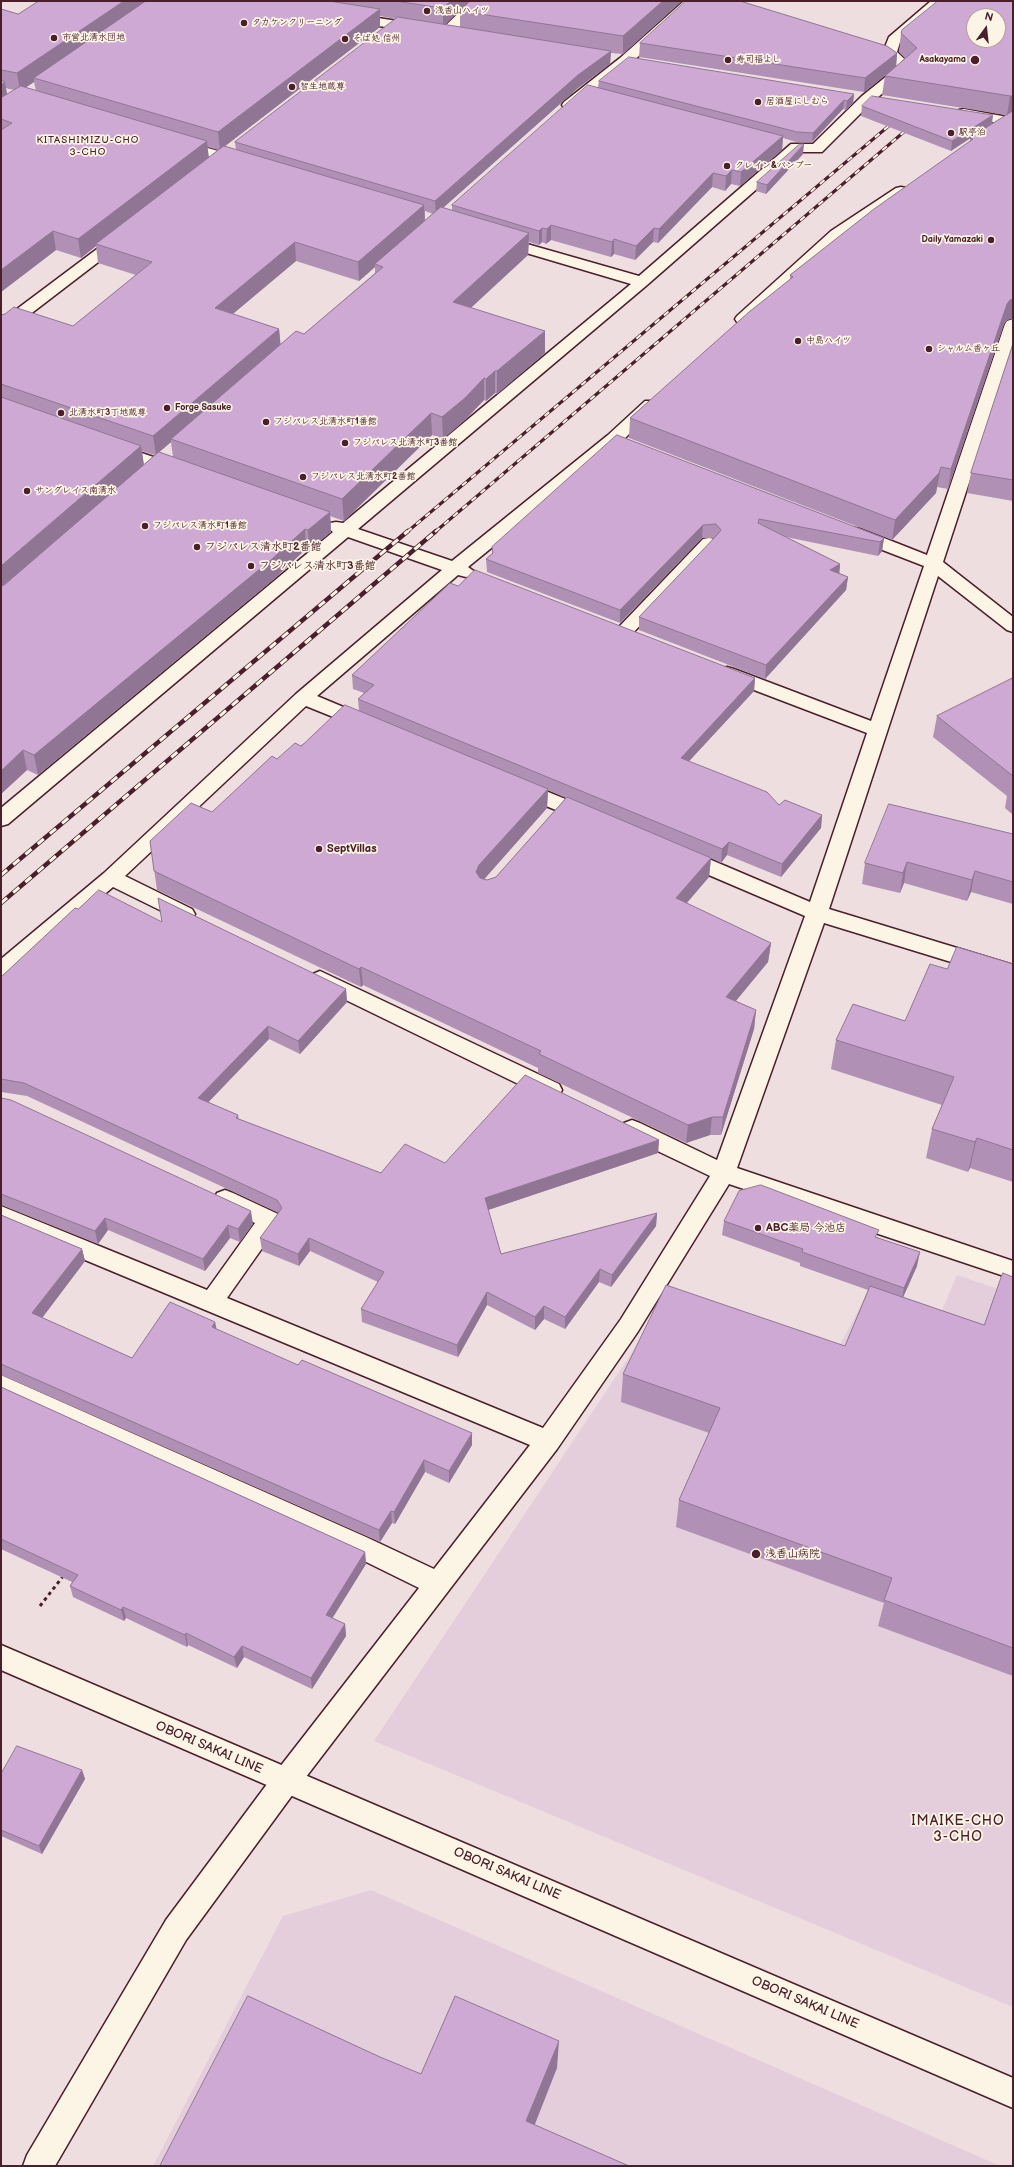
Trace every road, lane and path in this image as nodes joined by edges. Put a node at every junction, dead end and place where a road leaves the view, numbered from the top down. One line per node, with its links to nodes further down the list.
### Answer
1 (479, 1): 6 (street)
2 (692, 1): 12 (street)
3 (939, 1): 10 (street)
4 (341, 16): 5 (street)
5 (394, 25): 6 (street); 8 (street)
6 (447, 32): 7 (street)
7 (463, 34)
8 (382, 35)
9 (868, 46): 10 (street)
10 (890, 53): 28 (street)
11 (610, 58): 12 (street)
12 (625, 61): 13 (street); 14 (street)
13 (641, 63)
14 (584, 92): 15 (street); 17 (street)
15 (599, 96)
16 (948, 110): 18 (street)
17 (561, 113)
18 (1012, 121): 19 (street)
19 (989, 134)
20 (165, 140): 22 (street)
21 (238, 148): 22 (street)
22 (225, 157): 23 (street); 24 (street)
23 (213, 167)
24 (256, 167)
25 (916, 182): 31 (street)
26 (132, 229): 30 (street)
27 (491, 238): 28 (street)
28 (642, 282): 38 (street)
29 (1013, 324): 32 (street)
30 (1, 329)
31 (730, 331)
32 (1010, 342): 40 (street)
33 (660, 396): 41 (street)
34 (98, 443): 35 (street)
35 (194, 477)
36 (318, 521): 38 (street)
37 (836, 525): 40 (street)
38 (347, 531): 41 (street); 51 (street)
39 (709, 543): 44 (street)
40 (932, 563): 43 (street); 47 (street)
41 (455, 568): 42 (street); 46 (street)
42 (484, 579)
43 (1013, 626)
44 (623, 633)
45 (710, 666): 47 (street)
46 (303, 698): 48 (street); 55 (street)
47 (878, 730): 56 (street)
48 (382, 731)
49 (505, 781): 50 (street)
50 (563, 805): 52 (street); 53 (street)
51 (1, 820)
52 (548, 822)
53 (606, 824)
54 (664, 848): 56 (street)
55 (111, 878): 57 (street); 58 (street)
56 (817, 913): 60 (street); 63 (street)
57 (204, 923)
58 (1, 971)
59 (303, 971): 61 (street)
60 (1013, 973)
61 (567, 1098)
62 (617, 1122): 63 (street)
63 (724, 1173): 66 (street); 69 (street)
64 (205, 1190): 67 (street)
65 (1, 1215): 67 (street)
66 (1013, 1270)
67 (212, 1301): 69 (street)
68 (1, 1385): 71 (street)
69 (548, 1441): 71 (street)
70 (69, 1568): 72 (path)
71 (438, 1584): 74 (street)
72 (40, 1606)
73 (1, 1657): 74 (street, OBORI SAKAI LINE)
74 (286, 1781): 75 (street, OBORI SAKAI LINE); 76 (street)
75 (1013, 2093)
76 (38, 2166)

